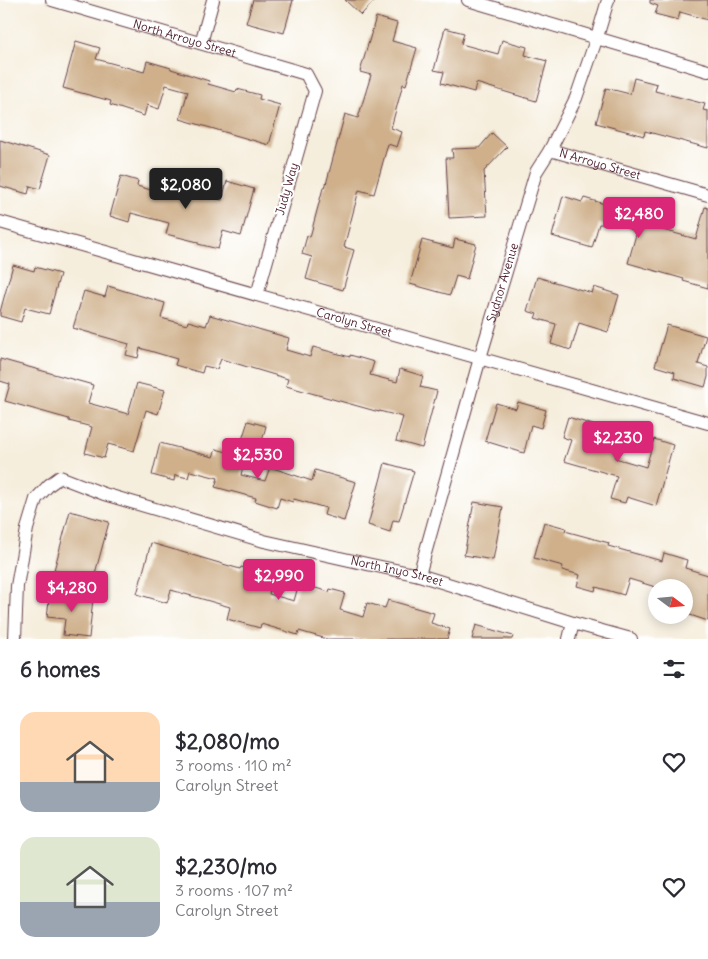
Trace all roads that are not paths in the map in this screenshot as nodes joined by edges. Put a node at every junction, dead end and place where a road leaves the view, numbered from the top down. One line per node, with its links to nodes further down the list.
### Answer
1 (52, 0): 6 (street, North Arroyo Street)
2 (213, 0): 6 (street)
3 (468, 0): 5 (street)
4 (608, 0): 5 (street, Sydnor Avenue)
5 (597, 38): 7 (street); 9 (street, Sydnor Avenue)
6 (201, 43): 8 (street, North Arroyo Street)
7 (708, 70)
8 (311, 82): 12 (street, Judy Way)
9 (550, 150): 10 (street, N Arroyo Street); 13 (street, Sydnor Avenue)
10 (708, 195)
11 (0, 222): 12 (street, Carolyn Street)
12 (257, 296): 13 (street, Carolyn Street)
13 (480, 358): 14 (street, Carolyn Street); 15 (street, Sydnor Avenue)
14 (708, 423)
15 (419, 575): 16 (street, North Inyo Street); 17 (street, North Inyo Street)
16 (573, 623): 18 (street); 19 (street, North Inyo Street)
17 (15, 639)
18 (569, 639)
19 (631, 639)

